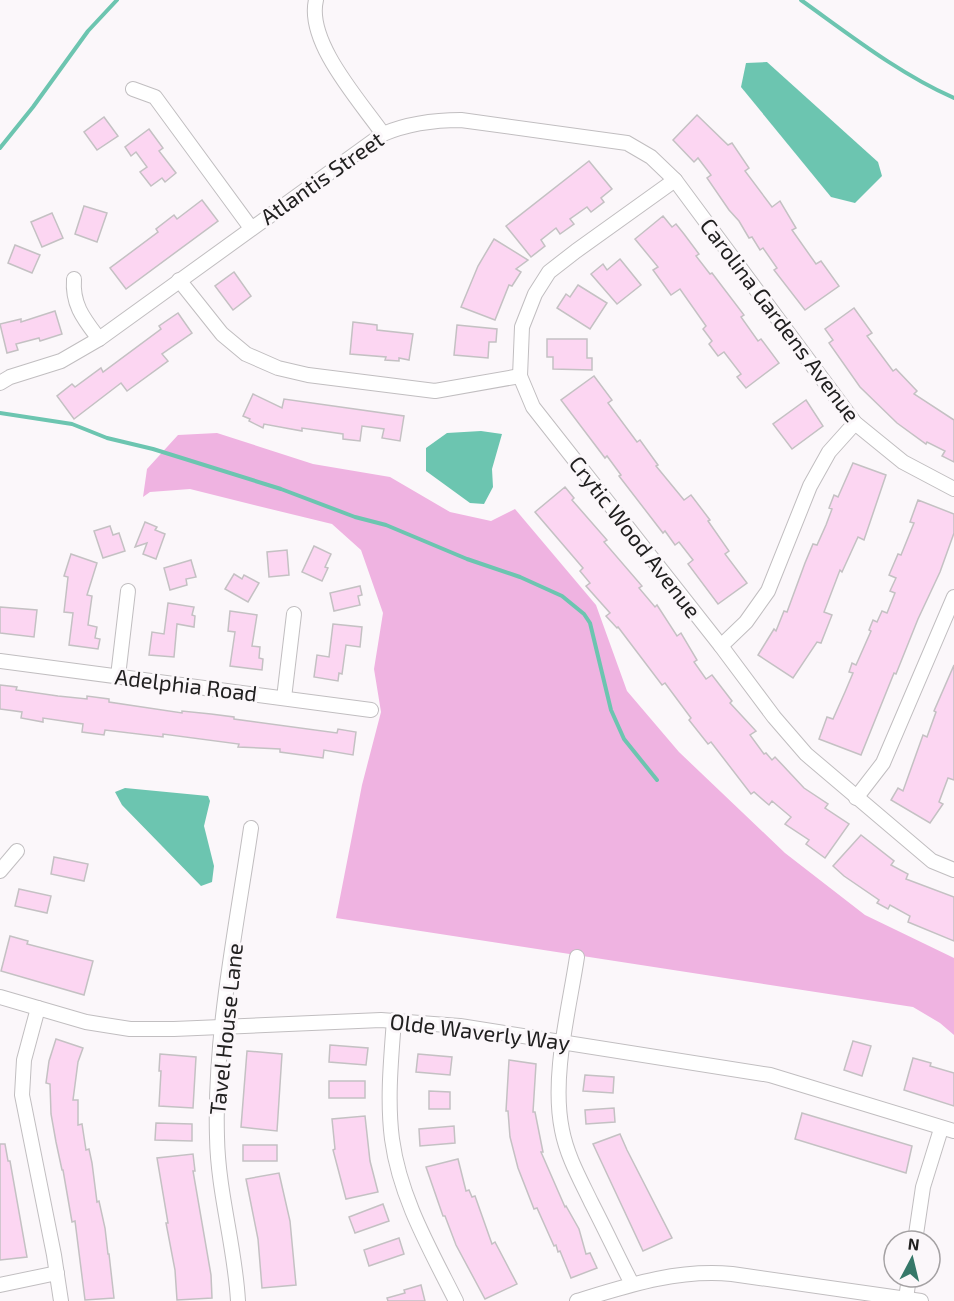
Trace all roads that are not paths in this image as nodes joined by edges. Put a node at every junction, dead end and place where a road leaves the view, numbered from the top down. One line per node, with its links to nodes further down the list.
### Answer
1 (316, 0): 3 (street)
2 (133, 88): 5 (street)
3 (383, 134): 4 (street, Atlantis Street); 5 (street, Atlantis Street)
4 (675, 180): 9 (street, Crytic Wood Avenue); 11 (street, Carolina Gardens Avenue)
5 (251, 228): 7 (street, Atlantis Street)
6 (74, 279): 8 (street)
7 (179, 280): 8 (street, Atlantis Street); 9 (street)
8 (99, 339): 10 (street, Atlantis Street)
9 (520, 376): 16 (street, Crytic Wood Avenue)
10 (0, 383)
11 (855, 423): 12 (street, Carolina Gardens Avenue); 16 (street)
12 (954, 489)
13 (128, 591): 18 (street)
14 (954, 597): 21 (street)
15 (294, 614): 19 (street)
16 (721, 646): 21 (street, Crytic Wood Avenue)
17 (0, 661): 18 (street, Adelphia Road)
18 (117, 676): 19 (street, Adelphia Road)
19 (284, 698): 20 (street, Adelphia Road)
20 (371, 710)
21 (856, 798): 24 (street, Crytic Wood Avenue)
22 (251, 828): 30 (street, Tavel House Lane)
23 (16, 851): 25 (street)
24 (954, 870)
25 (0, 871)
26 (577, 957): 31 (street)
27 (0, 997): 28 (street, Olde Waverly Way)
28 (38, 1008): 30 (street, Olde Waverly Way); 34 (street)
29 (394, 1020): 30 (street, Olde Waverly Way); 31 (street, Olde Waverly Way); 41 (street)
30 (221, 1027): 40 (street, Tavel House Lane)
31 (564, 1042): 32 (street, Olde Waverly Way); 35 (street)
32 (948, 1130): 33 (street)
33 (917, 1229)
34 (57, 1273): 36 (street); 39 (street)
35 (632, 1284): 38 (street); 42 (street)
36 (0, 1285)
37 (907, 1289): 38 (street)
38 (906, 1299): 43 (street)
39 (61, 1301)
40 (238, 1301)
41 (456, 1301)
42 (577, 1301)
43 (921, 1301)

